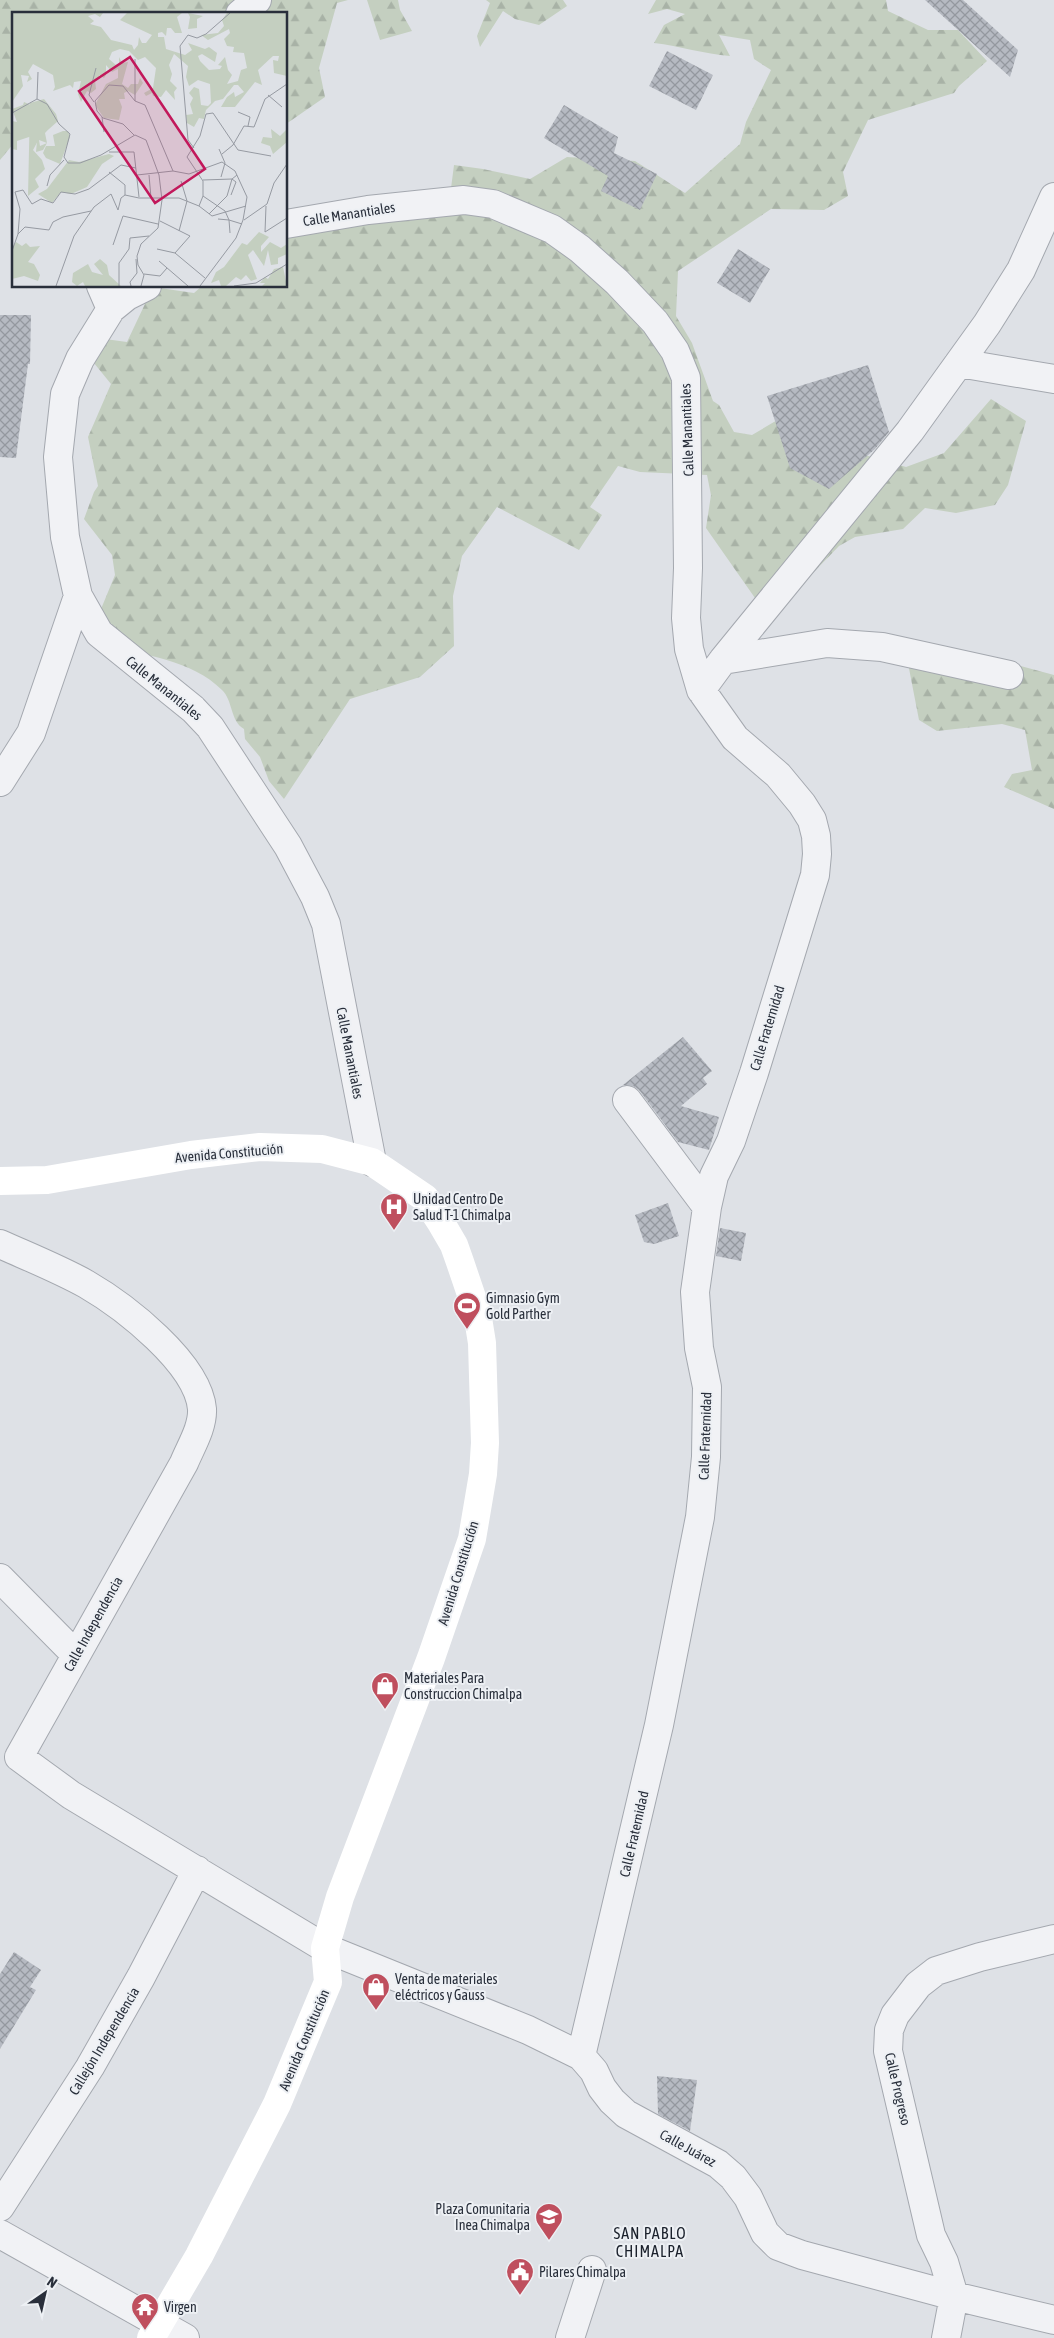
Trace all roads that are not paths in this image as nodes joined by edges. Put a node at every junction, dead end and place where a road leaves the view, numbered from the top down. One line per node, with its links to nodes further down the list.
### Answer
1 (257, 0): 2 (street)
2 (242, 12)
3 (1054, 197): 7 (street)
4 (288, 224): 12 (street, Calle Manantiales)
5 (143, 288): 6 (street, Calle Manantiales)
6 (106, 298): 9 (street, Calle Manantiales)
7 (959, 363): 8 (street); 10 (street)
8 (1054, 379)
9 (78, 596): 14 (street); 16 (street, Calle Manantiales)
10 (723, 660): 11 (street); 12 (street)
11 (1009, 675)
12 (701, 690): 13 (street, Calle Manantiales)
13 (778, 775): 18 (street, Calle Fraternidad)
14 (0, 782)
15 (627, 1100): 18 (street)
16 (372, 1162): 17 (main road, Avenida Constitución); 25 (main road, Avenida Constitución)
17 (0, 1181)
18 (707, 1207): 26 (street, Calle Fraternidad)
19 (0, 1244): 21 (street, Calle Independencia)
20 (0, 1578): 21 (street)
21 (76, 1655): 22 (street, Calle Independencia)
22 (10, 1758): 23 (street, Calle Independencia)
23 (197, 1870): 25 (street, Calle Independencia); 27 (street, Callejón Independencia)
24 (1054, 1940): 30 (street, Calle Progreso)
25 (325, 1948): 26 (street, Calle Juárez); 32 (main road, Avenida Constitución)
26 (581, 2056): 30 (street, Calle Juárez)
27 (0, 2207)
28 (0, 2234): 32 (street)
29 (592, 2270): 34 (street)
30 (954, 2296): 31 (street, Calle Juárez); 35 (street, Calle Progreso)
31 (1054, 2320)
32 (155, 2330): 33 (street)
33 (185, 2338)
34 (570, 2338)
35 (946, 2338)

